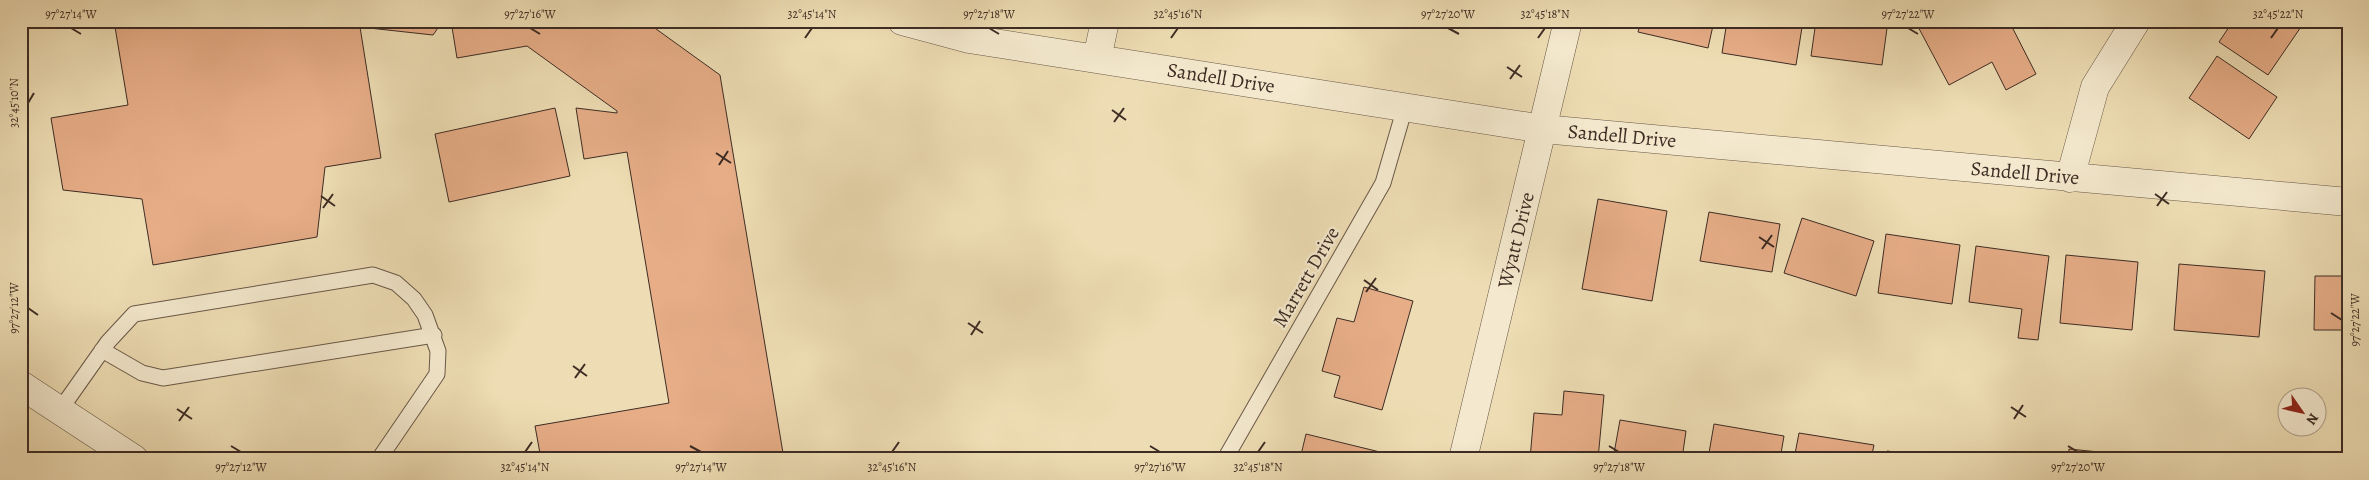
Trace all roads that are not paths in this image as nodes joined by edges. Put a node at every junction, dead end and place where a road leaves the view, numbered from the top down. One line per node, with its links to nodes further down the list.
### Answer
1 (902, 21): 5 (street, Sandell Drive)
2 (1105, 21): 5 (street)
3 (1568, 21): 7 (street, Wyatt Drive)
4 (2136, 21): 8 (street)
5 (1097, 59): 6 (street, Sandell Drive)
6 (1405, 107): 7 (street, Sandell Drive); 16 (lane, Marrett Drive)
7 (1542, 129): 8 (street, Sandell Drive); 17 (street, Wyatt Drive)
8 (2070, 178): 9 (street, Sandell Drive)
9 (2348, 202)
10 (434, 335): 11 (lane); 11 (lane); 15 (lane)
11 (102, 350): 13 (lane)
12 (21, 385): 13 (street)
13 (60, 410): 14 (street)
14 (134, 459)
15 (379, 459)
16 (1225, 459)
17 (1463, 459)

